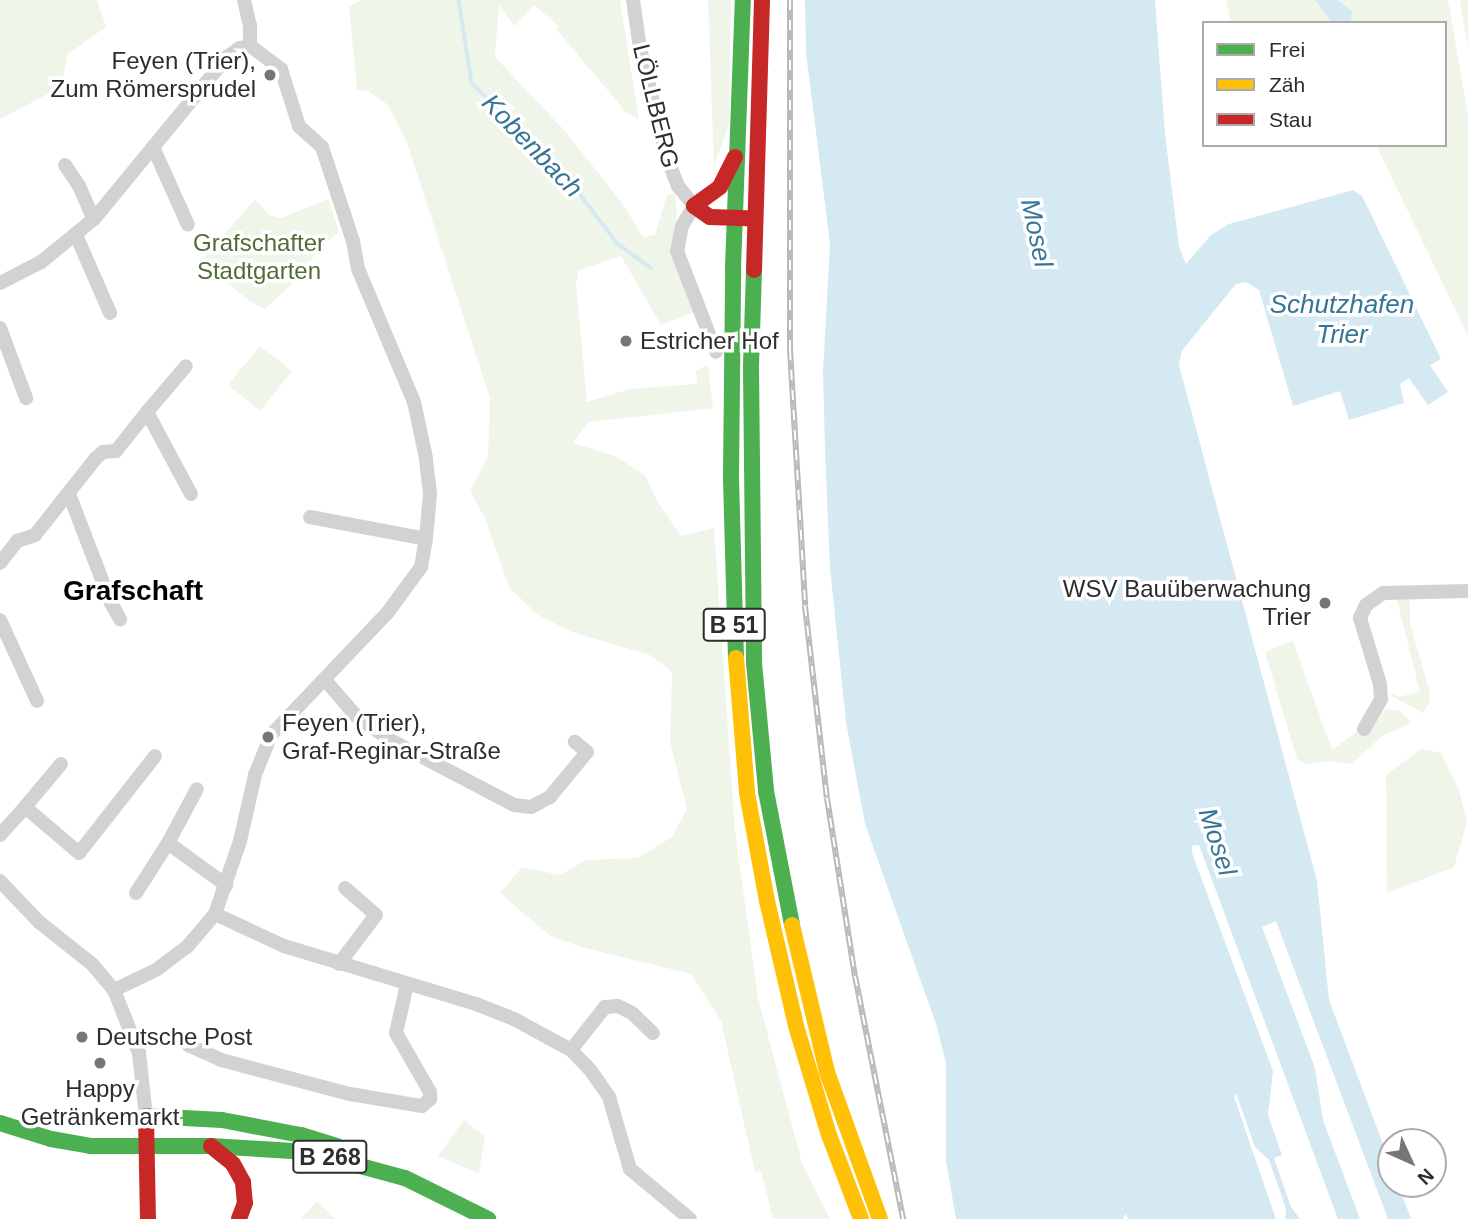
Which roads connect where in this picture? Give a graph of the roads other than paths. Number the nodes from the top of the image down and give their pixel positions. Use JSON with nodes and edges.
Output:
{"nodes":[{"id":1,"x":244,"y":0,"type":"edge"},
{"id":2,"x":633,"y":0,"type":"edge"},
{"id":3,"x":743,"y":0,"type":"edge"},
{"id":4,"x":762,"y":0,"type":"edge"},
{"id":5,"x":250,"y":46,"type":"junction"},
{"id":6,"x":740,"y":142,"type":"junction"},
{"id":7,"x":153,"y":147,"type":"junction"},
{"id":8,"x":65,"y":165,"type":"dead end"},
{"id":9,"x":694,"y":200,"type":"junction"},
{"id":10,"x":735,"y":213,"type":"junction"},
{"id":11,"x":709,"y":217,"type":"junction"},
{"id":12,"x":755,"y":218,"type":"junction"},
{"id":13,"x":94,"y":219,"type":"junction"},
{"id":14,"x":188,"y":225,"type":"dead end"},
{"id":15,"x":682,"y":226,"type":"junction"},
{"id":16,"x":76,"y":235,"type":"junction"},
{"id":17,"x":1,"y":278,"type":"edge"},
{"id":18,"x":110,"y":313,"type":"dead end"},
{"id":19,"x":0,"y":328,"type":"edge"},
{"id":20,"x":716,"y":352,"type":"dead end"},
{"id":21,"x":186,"y":366,"type":"dead end"},
{"id":22,"x":26,"y":398,"type":"dead end"},
{"id":23,"x":147,"y":412,"type":"junction"},
{"id":24,"x":69,"y":494,"type":"junction"},
{"id":25,"x":191,"y":495,"type":"dead end"},
{"id":26,"x":310,"y":517,"type":"dead end"},
{"id":27,"x":426,"y":539,"type":"junction"},
{"id":28,"x":0,"y":563,"type":"edge"},
{"id":29,"x":1468,"y":591,"type":"edge"},
{"id":30,"x":120,"y":619,"type":"dead end"},
{"id":31,"x":0,"y":620,"type":"edge"},
{"id":32,"x":325,"y":680,"type":"junction"},
{"id":33,"x":37,"y":701,"type":"dead end"},
{"id":34,"x":1364,"y":729,"type":"dead end"},
{"id":35,"x":575,"y":742,"type":"dead end"},
{"id":36,"x":155,"y":756,"type":"dead end"},
{"id":37,"x":61,"y":764,"type":"dead end"},
{"id":38,"x":197,"y":789,"type":"dead end"},
{"id":39,"x":25,"y":807,"type":"junction"},
{"id":40,"x":0,"y":835,"type":"edge"},
{"id":41,"x":169,"y":843,"type":"junction"},
{"id":42,"x":0,"y":881,"type":"edge"},
{"id":43,"x":226,"y":885,"type":"junction"},
{"id":44,"x":345,"y":888,"type":"dead end"},
{"id":45,"x":136,"y":893,"type":"dead end"},
{"id":46,"x":215,"y":914,"type":"junction"},
{"id":47,"x":339,"y":964,"type":"junction"},
{"id":48,"x":407,"y":984,"type":"junction"},
{"id":49,"x":114,"y":990,"type":"junction"},
{"id":50,"x":653,"y":1033,"type":"dead end"},
{"id":51,"x":188,"y":1045,"type":"dead end"},
{"id":52,"x":571,"y":1050,"type":"junction"},
{"id":53,"x":146,"y":1116,"type":"junction"},
{"id":54,"x":0,"y":1124,"type":"edge"},
{"id":55,"x":211,"y":1146,"type":"junction"},
{"id":56,"x":252,"y":1147,"type":"junction"},
{"id":57,"x":405,"y":1178,"type":"junction"},
{"id":58,"x":148,"y":1219,"type":"edge"},
{"id":59,"x":239,"y":1219,"type":"edge"},
{"id":60,"x":251,"y":1219,"type":"edge"},
{"id":61,"x":488,"y":1219,"type":"edge"},
{"id":62,"x":690,"y":1219,"type":"edge"},
{"id":63,"x":861,"y":1219,"type":"edge"},
{"id":64,"x":880,"y":1219,"type":"edge"}],
"edges":[{"from":1,"to":5,"type":"street"},
{"from":2,"to":9,"type":"street","name":"LÖLLBERG"},
{"from":3,"to":6,"type":"main road","number":"B 51"},
{"from":4,"to":12,"type":"main road","number":"B 51"},
{"from":5,"to":7,"type":"street"},
{"from":5,"to":27,"type":"street"},
{"from":6,"to":9,"type":"main road"},
{"from":6,"to":10,"type":"main road","number":"B 51"},
{"from":7,"to":13,"type":"street"},
{"from":7,"to":14,"type":"street"},
{"from":8,"to":13,"type":"street"},
{"from":9,"to":10,"type":"main road"},
{"from":9,"to":11,"type":"main road"},
{"from":9,"to":15,"type":"street"},
{"from":10,"to":11,"type":"main road"},
{"from":10,"to":12,"type":"main road"},
{"from":10,"to":63,"type":"main road","number":"B 51"},
{"from":11,"to":15,"type":"street"},
{"from":12,"to":64,"type":"main road","number":"B 51"},
{"from":13,"to":16,"type":"street"},
{"from":15,"to":20,"type":"street"},
{"from":16,"to":17,"type":"street"},
{"from":16,"to":18,"type":"street"},
{"from":19,"to":22,"type":"street"},
{"from":21,"to":23,"type":"street"},
{"from":23,"to":24,"type":"street"},
{"from":23,"to":25,"type":"street"},
{"from":24,"to":28,"type":"street"},
{"from":24,"to":30,"type":"street"},
{"from":26,"to":27,"type":"street"},
{"from":27,"to":32,"type":"street"},
{"from":29,"to":34,"type":"street"},
{"from":31,"to":33,"type":"street"},
{"from":32,"to":35,"type":"street"},
{"from":32,"to":43,"type":"street"},
{"from":36,"to":39,"type":"street"},
{"from":37,"to":39,"type":"street"},
{"from":38,"to":41,"type":"street"},
{"from":39,"to":40,"type":"street"},
{"from":41,"to":43,"type":"street"},
{"from":41,"to":45,"type":"street"},
{"from":42,"to":49,"type":"street"},
{"from":43,"to":46,"type":"street"},
{"from":44,"to":47,"type":"street"},
{"from":46,"to":47,"type":"street"},
{"from":46,"to":49,"type":"street"},
{"from":47,"to":48,"type":"street"},
{"from":48,"to":51,"type":"street"},
{"from":48,"to":52,"type":"street"},
{"from":49,"to":53,"type":"street"},
{"from":50,"to":52,"type":"street"},
{"from":52,"to":62,"type":"street"},
{"from":53,"to":57,"type":"main road"},
{"from":53,"to":58,"type":"main road"},
{"from":54,"to":55,"type":"main road","number":"B 268"},
{"from":55,"to":56,"type":"main road","number":"B 268"},
{"from":55,"to":59,"type":"main road"},
{"from":56,"to":57,"type":"main road","number":"B 268"},
{"from":56,"to":60,"type":"main road"},
{"from":57,"to":61,"type":"main road","number":"B 268"}]}
